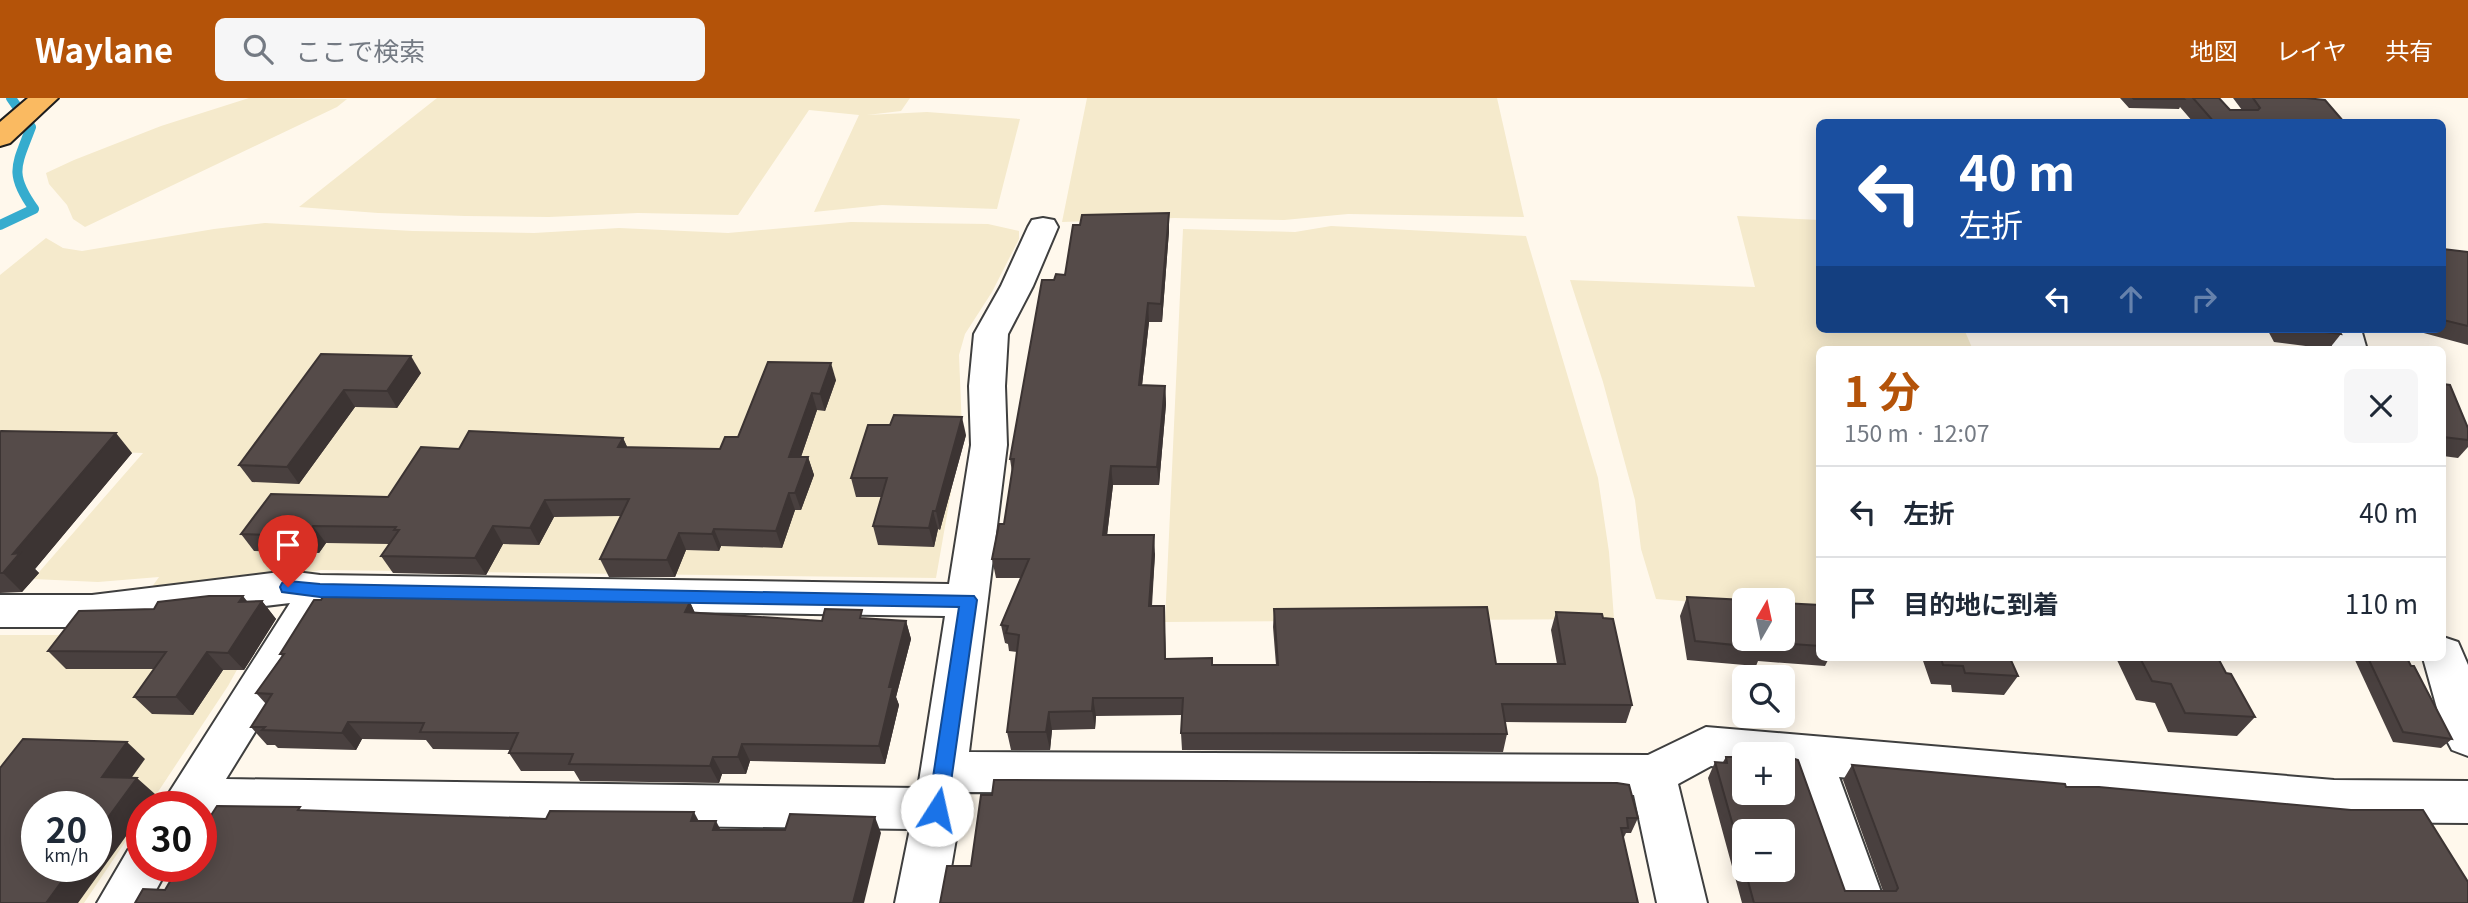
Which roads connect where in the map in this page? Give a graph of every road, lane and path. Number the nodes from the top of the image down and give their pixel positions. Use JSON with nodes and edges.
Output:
{"nodes":[{"id":1,"x":44,"y":98,"type":"edge"},
{"id":2,"x":2,"y":136,"type":"edge"},
{"id":3,"x":1043,"y":227,"type":"dead end"},
{"id":4,"x":320,"y":591,"type":"junction"},
{"id":5,"x":968,"y":600,"type":"junction"},
{"id":6,"x":0,"y":611,"type":"edge"},
{"id":7,"x":2445,"y":661,"type":"edge"},
{"id":8,"x":2468,"y":737,"type":"edge"},
{"id":9,"x":1810,"y":755,"type":"junction"},
{"id":10,"x":1653,"y":775,"type":"junction"},
{"id":11,"x":194,"y":791,"type":"edge"},
{"id":12,"x":941,"y":791,"type":"junction"},
{"id":13,"x":2468,"y":802,"type":"edge"},
{"id":14,"x":217,"y":803,"type":"edge"},
{"id":15,"x":135,"y":882,"type":"edge"},
{"id":16,"x":122,"y":903,"type":"edge"},
{"id":17,"x":920,"y":903,"type":"edge"},
{"id":18,"x":1682,"y":903,"type":"edge"},
{"id":19,"x":1860,"y":903,"type":"edge"}],
"edges":[{"from":1,"to":2,"type":"main road"},
{"from":3,"to":5,"type":"street"},
{"from":4,"to":5,"type":"street"},
{"from":4,"to":6,"type":"street"},
{"from":4,"to":11,"type":"street"},
{"from":5,"to":12,"type":"street"},
{"from":7,"to":8,"type":"street"},
{"from":9,"to":10,"type":"street"},
{"from":9,"to":13,"type":"street"},
{"from":9,"to":19,"type":"street"},
{"from":10,"to":12,"type":"street"},
{"from":10,"to":18,"type":"street"},
{"from":12,"to":14,"type":"street"},
{"from":12,"to":17,"type":"street"},
{"from":15,"to":16,"type":"street"}]}
